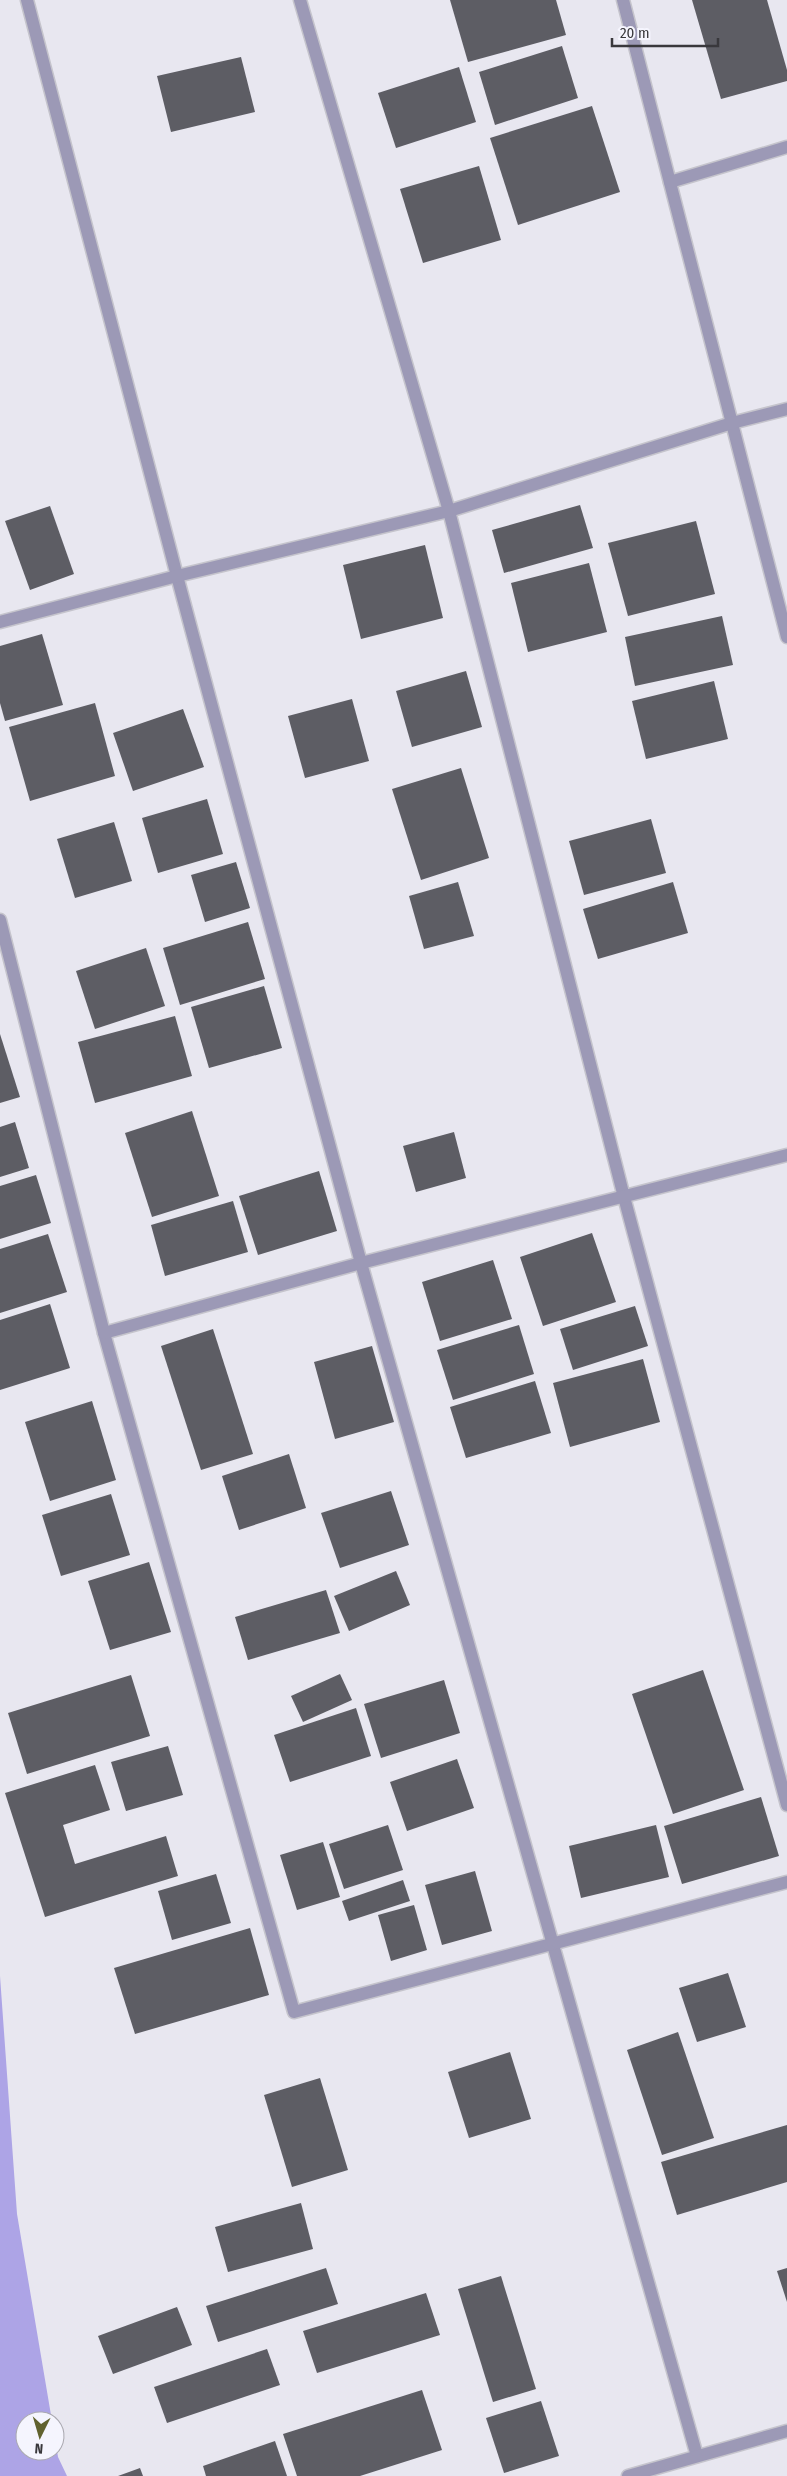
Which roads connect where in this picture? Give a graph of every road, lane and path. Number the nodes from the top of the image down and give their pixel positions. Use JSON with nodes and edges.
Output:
{"nodes":[{"id":1,"x":27,"y":0,"type":"edge"},
{"id":2,"x":300,"y":0,"type":"edge"},
{"id":3,"x":623,"y":0,"type":"edge"},
{"id":4,"x":787,"y":147,"type":"edge"},
{"id":5,"x":670,"y":182,"type":"junction"},
{"id":6,"x":787,"y":409,"type":"edge"},
{"id":7,"x":732,"y":423,"type":"junction"},
{"id":8,"x":450,"y":511,"type":"junction"},
{"id":9,"x":177,"y":576,"type":"junction"},
{"id":10,"x":0,"y":622,"type":"edge"},
{"id":11,"x":787,"y":637,"type":"edge"},
{"id":12,"x":0,"y":920,"type":"edge"},
{"id":13,"x":787,"y":1155,"type":"edge"},
{"id":14,"x":624,"y":1197,"type":"junction"},
{"id":15,"x":361,"y":1263,"type":"junction"},
{"id":16,"x":104,"y":1333,"type":"junction"},
{"id":17,"x":787,"y":1804,"type":"edge"},
{"id":18,"x":787,"y":1882,"type":"edge"},
{"id":19,"x":551,"y":1943,"type":"junction"},
{"id":20,"x":787,"y":2431,"type":"edge"},
{"id":21,"x":697,"y":2456,"type":"junction"},
{"id":22,"x":628,"y":2476,"type":"edge"}],
"edges":[{"from":1,"to":9,"type":"street"},
{"from":2,"to":8,"type":"street"},
{"from":3,"to":5,"type":"street"},
{"from":4,"to":5,"type":"street"},
{"from":5,"to":7,"type":"street"},
{"from":6,"to":7,"type":"street"},
{"from":7,"to":8,"type":"street"},
{"from":7,"to":11,"type":"street"},
{"from":8,"to":9,"type":"street"},
{"from":8,"to":14,"type":"street"},
{"from":9,"to":10,"type":"street"},
{"from":9,"to":15,"type":"street"},
{"from":12,"to":16,"type":"street"},
{"from":13,"to":14,"type":"street"},
{"from":14,"to":15,"type":"street"},
{"from":14,"to":17,"type":"street"},
{"from":15,"to":16,"type":"street"},
{"from":15,"to":19,"type":"street"},
{"from":16,"to":19,"type":"street"},
{"from":18,"to":19,"type":"street"},
{"from":19,"to":21,"type":"street"},
{"from":20,"to":21,"type":"street"},
{"from":21,"to":22,"type":"street"}]}
